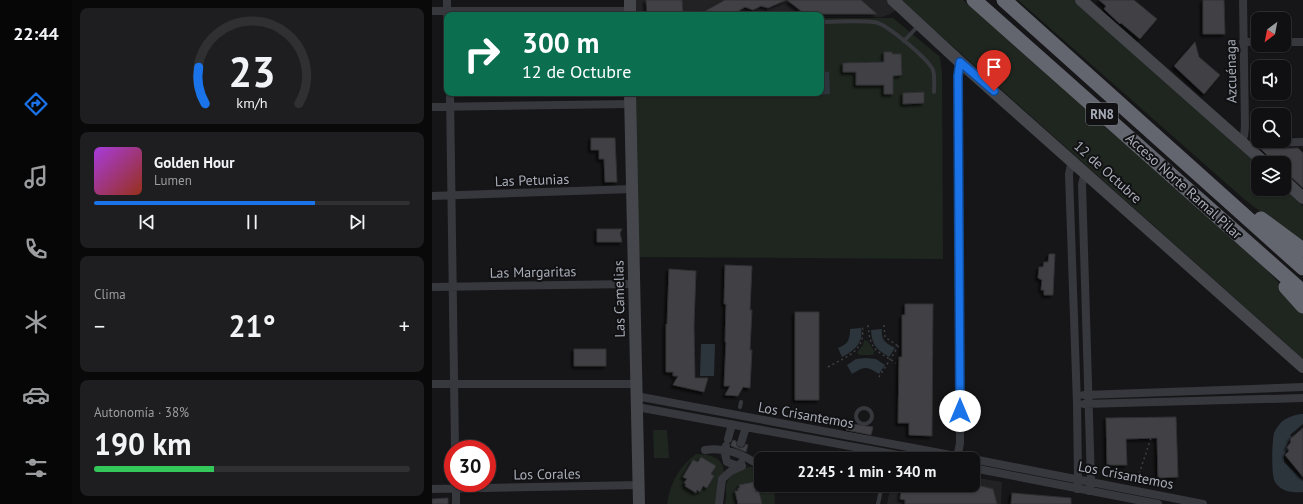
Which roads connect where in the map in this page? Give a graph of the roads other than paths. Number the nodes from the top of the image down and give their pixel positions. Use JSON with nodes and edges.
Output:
{"nodes":[{"id":1,"x":447,"y":0,"type":"edge"},
{"id":2,"x":893,"y":0,"type":"edge"},
{"id":3,"x":974,"y":0,"type":"edge"},
{"id":4,"x":1004,"y":0,"type":"edge"},
{"id":5,"x":1081,"y":0,"type":"edge"},
{"id":6,"x":1243,"y":0,"type":"edge"},
{"id":7,"x":630,"y":9,"type":"edge"},
{"id":8,"x":432,"y":11,"type":"edge"},
{"id":9,"x":447,"y":12,"type":"edge"},
{"id":10,"x":493,"y":12,"type":"edge"},
{"id":11,"x":444,"y":13,"type":"edge"},
{"id":12,"x":824,"y":22,"type":"edge"},
{"id":13,"x":919,"y":24,"type":"junction"},
{"id":14,"x":904,"y":41,"type":"junction"},
{"id":15,"x":1243,"y":42,"type":"junction"},
{"id":16,"x":1251,"y":42,"type":"edge"},
{"id":17,"x":1291,"y":42,"type":"edge"},
{"id":18,"x":1303,"y":42,"type":"edge"},
{"id":19,"x":960,"y":62,"type":"junction"},
{"id":20,"x":934,"y":92,"type":"dead end"},
{"id":21,"x":450,"y":96,"type":"edge"},
{"id":22,"x":630,"y":99,"type":"edge"},
{"id":23,"x":451,"y":106,"type":"junction"},
{"id":24,"x":432,"y":107,"type":"edge"},
{"id":25,"x":1303,"y":142,"type":"edge"},
{"id":26,"x":1246,"y":146,"type":"junction"},
{"id":27,"x":1175,"y":155,"type":"junction"},
{"id":28,"x":1257,"y":156,"type":"edge"},
{"id":29,"x":1072,"y":160,"type":"junction"},
{"id":30,"x":1085,"y":173,"type":"junction"},
{"id":31,"x":1291,"y":187,"type":"edge"},
{"id":32,"x":632,"y":189,"type":"junction"},
{"id":33,"x":432,"y":196,"type":"edge"},
{"id":34,"x":452,"y":196,"type":"junction"},
{"id":35,"x":1303,"y":198,"type":"edge"},
{"id":36,"x":1230,"y":227,"type":"junction"},
{"id":37,"x":1083,"y":241,"type":"junction"},
{"id":38,"x":1071,"y":242,"type":"junction"},
{"id":39,"x":1303,"y":250,"type":"edge"},
{"id":40,"x":1303,"y":268,"type":"edge"},
{"id":41,"x":634,"y":284,"type":"junction"},
{"id":42,"x":432,"y":287,"type":"edge"},
{"id":43,"x":452,"y":287,"type":"junction"},
{"id":44,"x":1303,"y":292,"type":"edge"},
{"id":45,"x":1303,"y":306,"type":"edge"},
{"id":46,"x":1303,"y":366,"type":"edge"},
{"id":47,"x":432,"y":384,"type":"edge"},
{"id":48,"x":454,"y":384,"type":"junction"},
{"id":49,"x":636,"y":384,"type":"junction"},
{"id":50,"x":1303,"y":387,"type":"edge"},
{"id":51,"x":1202,"y":391,"type":"junction"},
{"id":52,"x":1088,"y":394,"type":"junction"},
{"id":53,"x":1077,"y":395,"type":"junction"},
{"id":54,"x":1303,"y":398,"type":"edge"},
{"id":55,"x":1202,"y":401,"type":"junction"},
{"id":56,"x":637,"y":402,"type":"junction"},
{"id":57,"x":1077,"y":404,"type":"junction"},
{"id":58,"x":1089,"y":404,"type":"junction"},
{"id":59,"x":740,"y":415,"type":"junction"},
{"id":60,"x":864,"y":425,"type":"joint"},
{"id":61,"x":739,"y":426,"type":"junction"},
{"id":62,"x":794,"y":426,"type":"junction"},
{"id":63,"x":793,"y":436,"type":"junction"},
{"id":64,"x":862,"y":436,"type":"junction"},
{"id":65,"x":455,"y":440,"type":"edge"},
{"id":66,"x":727,"y":445,"type":"junction"},
{"id":67,"x":860,"y":448,"type":"junction"},
{"id":68,"x":741,"y":449,"type":"junction"},
{"id":69,"x":874,"y":452,"type":"edge"},
{"id":70,"x":931,"y":452,"type":"edge"},
{"id":71,"x":958,"y":452,"type":"edge"},
{"id":72,"x":980,"y":461,"type":"edge"},
{"id":73,"x":727,"y":462,"type":"junction"},
{"id":74,"x":740,"y":466,"type":"junction"},
{"id":75,"x":980,"y":469,"type":"edge"},
{"id":76,"x":1078,"y":479,"type":"junction"},
{"id":77,"x":1091,"y":482,"type":"junction"},
{"id":78,"x":639,"y":485,"type":"junction"},
{"id":79,"x":496,"y":486,"type":"edge"},
{"id":80,"x":444,"y":488,"type":"edge"},
{"id":81,"x":1077,"y":488,"type":"junction"},
{"id":82,"x":432,"y":489,"type":"edge"},
{"id":83,"x":1089,"y":491,"type":"junction"},
{"id":84,"x":456,"y":492,"type":"edge"},
{"id":85,"x":881,"y":492,"type":"edge"},
{"id":86,"x":1181,"y":502,"type":"edge"},
{"id":87,"x":456,"y":504,"type":"edge"},
{"id":88,"x":639,"y":504,"type":"edge"},
{"id":89,"x":720,"y":504,"type":"edge"},
{"id":90,"x":878,"y":504,"type":"edge"},
{"id":91,"x":1158,"y":504,"type":"edge"},
{"id":92,"x":1203,"y":504,"type":"edge"}],
"edges":[{"from":1,"to":9,"type":"street"},
{"from":2,"to":13,"type":"street","name":"12 de Octubre"},
{"from":3,"to":36,"type":"highway","name":"Acceso Norte Ramal Pilar","number":"RN8"},
{"from":4,"to":27,"type":"highway","name":"Acceso Norte Ramal Pilar","number":"RN8"},
{"from":5,"to":26,"type":"street"},
{"from":6,"to":15,"type":"street","name":"Azcuénaga"},
{"from":7,"to":10,"type":"street"},
{"from":8,"to":11,"type":"street"},
{"from":12,"to":14,"type":"lane"},
{"from":13,"to":14,"type":"lane"},
{"from":13,"to":19,"type":"street","name":"12 de Octubre"},
{"from":14,"to":20,"type":"lane"},
{"from":15,"to":16,"type":"street"},
{"from":15,"to":26,"type":"street","name":"Azcuénaga"},
{"from":17,"to":18,"type":"street"},
{"from":19,"to":29,"type":"street","name":"12 de Octubre"},
{"from":19,"to":71,"type":"street"},
{"from":21,"to":23,"type":"street"},
{"from":22,"to":23,"type":"street"},
{"from":22,"to":32,"type":"street","name":"Las Camelias"},
{"from":23,"to":24,"type":"street"},
{"from":23,"to":34,"type":"street"},
{"from":25,"to":26,"type":"street"},
{"from":26,"to":28,"type":"street"},
{"from":27,"to":39,"type":"highway"},
{"from":27,"to":40,"type":"highway","name":"Acceso Norte Ramal Pilar","number":"RN8"},
{"from":29,"to":30,"type":"street","name":"12 de Octubre"},
{"from":29,"to":38,"type":"street"},
{"from":30,"to":37,"type":"street"},
{"from":30,"to":46,"type":"street","name":"12 de Octubre"},
{"from":31,"to":35,"type":"street"},
{"from":32,"to":34,"type":"street","name":"Las Petunias"},
{"from":32,"to":41,"type":"street","name":"Las Camelias"},
{"from":33,"to":34,"type":"street","name":"Las Petunias"},
{"from":34,"to":43,"type":"street"},
{"from":36,"to":44,"type":"highway","name":"Acceso Norte Ramal Pilar","number":"RN8"},
{"from":36,"to":45,"type":"highway"},
{"from":37,"to":38,"type":"street"},
{"from":37,"to":52,"type":"street"},
{"from":38,"to":53,"type":"street"},
{"from":41,"to":43,"type":"street","name":"Las Margaritas"},
{"from":41,"to":49,"type":"street","name":"Las Camelias"},
{"from":42,"to":43,"type":"street","name":"Las Margaritas"},
{"from":43,"to":48,"type":"street"},
{"from":47,"to":48,"type":"street"},
{"from":48,"to":49,"type":"street"},
{"from":48,"to":65,"type":"street"},
{"from":49,"to":56,"type":"street","name":"Las Camelias"},
{"from":50,"to":51,"type":"street"},
{"from":51,"to":52,"type":"street"},
{"from":51,"to":55,"type":"lane"},
{"from":52,"to":53,"type":"street"},
{"from":52,"to":58,"type":"street"},
{"from":53,"to":57,"type":"street"},
{"from":54,"to":55,"type":"street"},
{"from":55,"to":58,"type":"street"},
{"from":56,"to":59,"type":"street","name":"Los Crisantemos"},
{"from":56,"to":61,"type":"street","name":"Los Crisantemos"},
{"from":56,"to":78,"type":"street","name":"Las Camelias"},
{"from":57,"to":58,"type":"street"},
{"from":57,"to":76,"type":"street"},
{"from":58,"to":77,"type":"street"},
{"from":59,"to":61,"type":"street"},
{"from":59,"to":62,"type":"street","name":"Los Crisantemos"},
{"from":60,"to":60,"type":"lane"},
{"from":61,"to":63,"type":"street","name":"Los Crisantemos"},
{"from":61,"to":66,"type":"street"},
{"from":61,"to":68,"type":"street"},
{"from":62,"to":63,"type":"street"},
{"from":62,"to":64,"type":"street","name":"Los Crisantemos"},
{"from":63,"to":67,"type":"street","name":"Los Crisantemos"},
{"from":64,"to":67,"type":"lane"},
{"from":64,"to":70,"type":"street","name":"Los Crisantemos"},
{"from":66,"to":68,"type":"street"},
{"from":66,"to":73,"type":"street"},
{"from":66,"to":73,"type":"street"},
{"from":67,"to":69,"type":"street","name":"Los Crisantemos"},
{"from":68,"to":74,"type":"street"},
{"from":68,"to":74,"type":"street"},
{"from":72,"to":76,"type":"street","name":"Los Crisantemos"},
{"from":73,"to":74,"type":"street"},
{"from":74,"to":89,"type":"street"},
{"from":75,"to":81,"type":"street","name":"Los Crisantemos"},
{"from":76,"to":77,"type":"street","name":"Los Crisantemos"},
{"from":76,"to":81,"type":"street"},
{"from":77,"to":83,"type":"street"},
{"from":77,"to":86,"type":"street","name":"Los Crisantemos"},
{"from":78,"to":79,"type":"street","name":"Los Corales"},
{"from":78,"to":88,"type":"street","name":"Las Camelias"},
{"from":80,"to":82,"type":"street","name":"Los Corales"},
{"from":81,"to":83,"type":"street","name":"Los Crisantemos"},
{"from":83,"to":91,"type":"street","name":"Los Crisantemos"},
{"from":84,"to":87,"type":"street"},
{"from":85,"to":90,"type":"lane"},
{"from":86,"to":92,"type":"street","name":"Los Crisantemos"}]}
